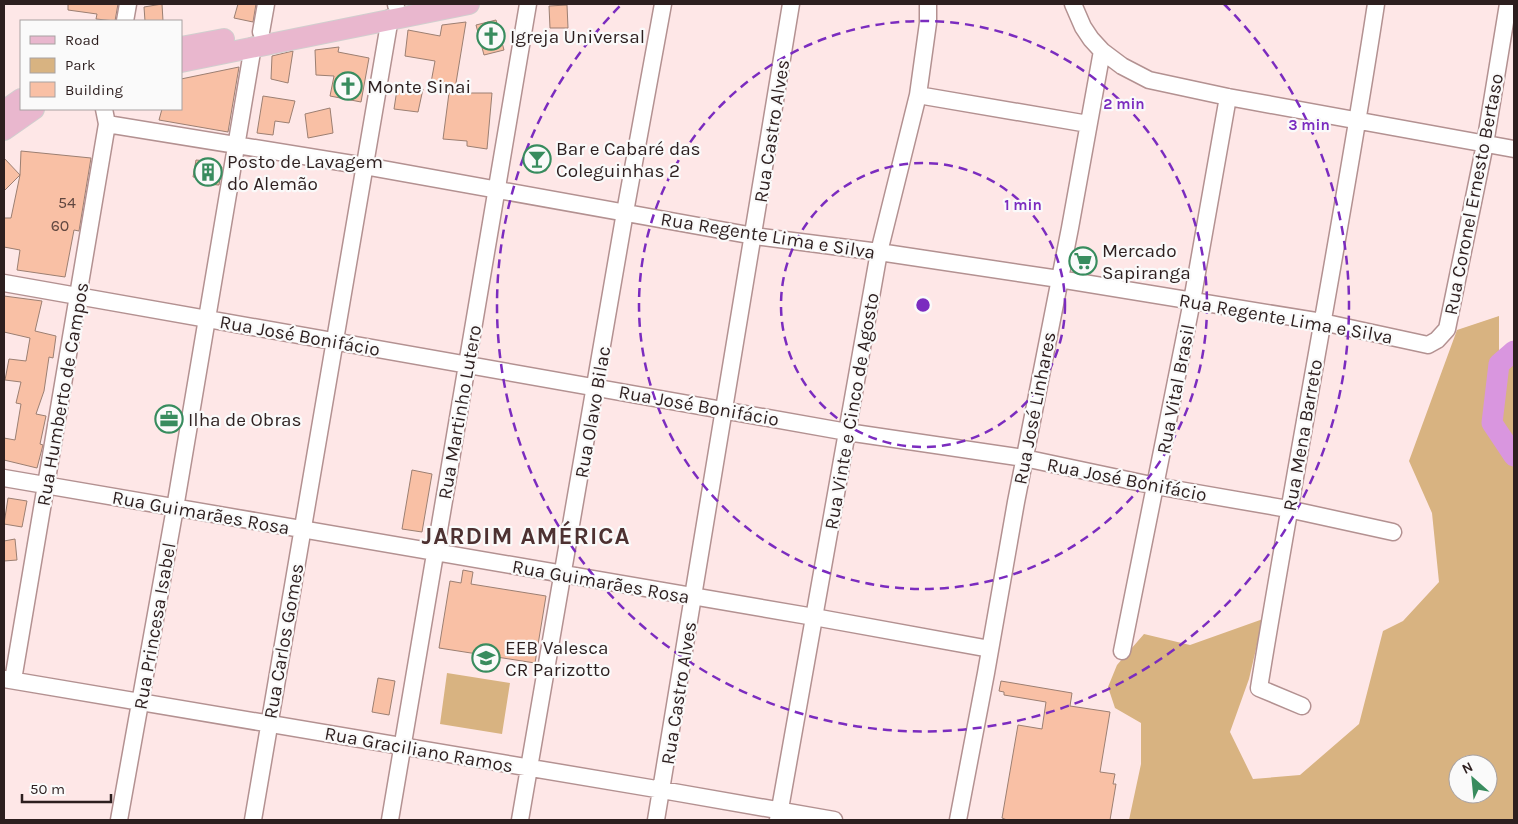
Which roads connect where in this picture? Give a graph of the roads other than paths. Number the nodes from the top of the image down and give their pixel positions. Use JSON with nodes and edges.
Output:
{"nodes":[{"id":1,"x":128,"y":4,"type":"edge"},
{"id":2,"x":266,"y":4,"type":"edge"},
{"id":3,"x":469,"y":4,"type":"edge"},
{"id":4,"x":528,"y":4,"type":"edge"},
{"id":5,"x":663,"y":4,"type":"edge"},
{"id":6,"x":791,"y":4,"type":"edge"},
{"id":7,"x":928,"y":4,"type":"edge"},
{"id":8,"x":1074,"y":4,"type":"edge"},
{"id":9,"x":1376,"y":4,"type":"edge"},
{"id":10,"x":1508,"y":4,"type":"edge"},
{"id":11,"x":396,"y":8,"type":"edge"},
{"id":12,"x":125,"y":20,"type":"edge"},
{"id":13,"x":257,"y":39,"type":"junction"},
{"id":14,"x":182,"y":47,"type":"edge"},
{"id":15,"x":1102,"y":51,"type":"junction"},
{"id":16,"x":182,"y":62,"type":"edge"},
{"id":17,"x":918,"y":95,"type":"junction"},
{"id":18,"x":1228,"y":97,"type":"junction"},
{"id":19,"x":20,"y":100,"type":"edge"},
{"id":20,"x":33,"y":110,"type":"edge"},
{"id":21,"x":4,"y":111,"type":"edge"},
{"id":22,"x":106,"y":116,"type":"edge"},
{"id":23,"x":1358,"y":121,"type":"junction"},
{"id":24,"x":1088,"y":124,"type":"junction"},
{"id":25,"x":4,"y":130,"type":"edge"},
{"id":26,"x":1485,"y":144,"type":"junction"},
{"id":27,"x":236,"y":145,"type":"junction"},
{"id":28,"x":1514,"y":149,"type":"edge"},
{"id":29,"x":365,"y":166,"type":"junction"},
{"id":30,"x":496,"y":189,"type":"junction"},
{"id":31,"x":625,"y":212,"type":"junction"},
{"id":32,"x":754,"y":236,"type":"junction"},
{"id":33,"x":879,"y":252,"type":"junction"},
{"id":34,"x":1059,"y":279,"type":"junction"},
{"id":35,"x":4,"y":283,"type":"edge"},
{"id":36,"x":78,"y":296,"type":"junction"},
{"id":37,"x":1192,"y":301,"type":"junction"},
{"id":38,"x":208,"y":318,"type":"junction"},
{"id":39,"x":1322,"y":322,"type":"junction"},
{"id":40,"x":335,"y":341,"type":"junction"},
{"id":41,"x":1428,"y":345,"type":"joint"},
{"id":42,"x":467,"y":364,"type":"junction"},
{"id":43,"x":596,"y":387,"type":"junction"},
{"id":44,"x":725,"y":410,"type":"junction"},
{"id":45,"x":847,"y":432,"type":"junction"},
{"id":46,"x":1024,"y":458,"type":"junction"},
{"id":47,"x":4,"y":478,"type":"edge"},
{"id":48,"x":46,"y":486,"type":"junction"},
{"id":49,"x":1156,"y":486,"type":"junction"},
{"id":50,"x":175,"y":508,"type":"junction"},
{"id":51,"x":1288,"y":509,"type":"junction"},
{"id":52,"x":302,"y":530,"type":"junction"},
{"id":53,"x":1393,"y":532,"type":"dead end"},
{"id":54,"x":435,"y":552,"type":"junction"},
{"id":55,"x":563,"y":574,"type":"junction"},
{"id":56,"x":694,"y":596,"type":"junction"},
{"id":57,"x":814,"y":617,"type":"junction"},
{"id":58,"x":990,"y":649,"type":"junction"},
{"id":59,"x":1122,"y":651,"type":"dead end"},
{"id":60,"x":8,"y":680,"type":"edge"},
{"id":61,"x":140,"y":702,"type":"junction"},
{"id":62,"x":1302,"y":706,"type":"dead end"},
{"id":63,"x":269,"y":723,"type":"junction"},
{"id":64,"x":402,"y":746,"type":"junction"},
{"id":65,"x":530,"y":767,"type":"junction"},
{"id":66,"x":662,"y":790,"type":"junction"},
{"id":67,"x":778,"y":816,"type":"edge"},
{"id":68,"x":119,"y":820,"type":"edge"},
{"id":69,"x":253,"y":820,"type":"edge"},
{"id":70,"x":390,"y":820,"type":"edge"},
{"id":71,"x":520,"y":820,"type":"edge"},
{"id":72,"x":656,"y":820,"type":"edge"},
{"id":73,"x":834,"y":820,"type":"edge"},
{"id":74,"x":958,"y":820,"type":"edge"}],
"edges":[{"from":1,"to":12,"type":"street"},
{"from":2,"to":13,"type":"street","name":"Rua Princesa Isabel"},
{"from":3,"to":11,"type":"main road"},
{"from":4,"to":30,"type":"street","name":"Rua Martinho Lutero"},
{"from":5,"to":31,"type":"street","name":"Rua Olavo Bilac"},
{"from":6,"to":32,"type":"street","name":"Rua Castro Alves"},
{"from":7,"to":17,"type":"street","name":"Rua Vinte e Cinco de Agosto"},
{"from":8,"to":15,"type":"street"},
{"from":9,"to":23,"type":"street","name":"Rua Mena Barreto"},
{"from":10,"to":26,"type":"street","name":"Rua Coronel Ernesto Bertaso"},
{"from":11,"to":13,"type":"main road"},
{"from":11,"to":29,"type":"street","name":"Rua Carlos Gomes"},
{"from":13,"to":14,"type":"main road"},
{"from":13,"to":16,"type":"main road"},
{"from":13,"to":27,"type":"street","name":"Rua Princesa Isabel"},
{"from":15,"to":18,"type":"street"},
{"from":15,"to":24,"type":"street","name":"Rua José Linhares"},
{"from":17,"to":24,"type":"street"},
{"from":17,"to":33,"type":"street","name":"Rua Vinte e Cinco de Agosto"},
{"from":18,"to":23,"type":"street"},
{"from":18,"to":37,"type":"street","name":"Rua Vital Brasil"},
{"from":19,"to":21,"type":"main road"},
{"from":20,"to":25,"type":"main road"},
{"from":22,"to":27,"type":"street","name":"Rua Regente Lima e Silva"},
{"from":22,"to":36,"type":"street","name":"Rua Humberto de Campos"},
{"from":23,"to":26,"type":"street"},
{"from":23,"to":39,"type":"street","name":"Rua Mena Barreto"},
{"from":24,"to":34,"type":"street","name":"Rua José Linhares"},
{"from":26,"to":28,"type":"street"},
{"from":26,"to":41,"type":"street","name":"Rua Coronel Ernesto Bertaso"},
{"from":27,"to":29,"type":"street","name":"Rua Regente Lima e Silva"},
{"from":27,"to":38,"type":"street","name":"Rua Princesa Isabel"},
{"from":29,"to":30,"type":"street","name":"Rua Regente Lima e Silva"},
{"from":29,"to":40,"type":"street","name":"Rua Carlos Gomes"},
{"from":30,"to":31,"type":"street","name":"Rua Regente Lima e Silva"},
{"from":30,"to":42,"type":"street","name":"Rua Martinho Lutero"},
{"from":31,"to":32,"type":"street","name":"Rua Regente Lima e Silva"},
{"from":31,"to":43,"type":"street","name":"Rua Olavo Bilac"},
{"from":32,"to":33,"type":"street","name":"Rua Regente Lima e Silva"},
{"from":32,"to":44,"type":"street","name":"Rua Castro Alves"},
{"from":33,"to":34,"type":"street","name":"Rua Regente Lima e Silva"},
{"from":33,"to":45,"type":"street","name":"Rua Vinte e Cinco de Agosto"},
{"from":34,"to":37,"type":"street","name":"Rua Regente Lima e Silva"},
{"from":34,"to":46,"type":"street","name":"Rua José Linhares"},
{"from":35,"to":36,"type":"street","name":"Rua José Bonifácio"},
{"from":36,"to":38,"type":"street","name":"Rua José Bonifácio"},
{"from":36,"to":48,"type":"street","name":"Rua Humberto de Campos"},
{"from":37,"to":39,"type":"street","name":"Rua Regente Lima e Silva"},
{"from":37,"to":49,"type":"street","name":"Rua Vital Brasil"},
{"from":38,"to":40,"type":"street","name":"Rua José Bonifácio"},
{"from":38,"to":50,"type":"street","name":"Rua Princesa Isabel"},
{"from":39,"to":41,"type":"street","name":"Rua Regente Lima e Silva"},
{"from":39,"to":51,"type":"street","name":"Rua Mena Barreto"},
{"from":40,"to":42,"type":"street","name":"Rua José Bonifácio"},
{"from":40,"to":52,"type":"street","name":"Rua Carlos Gomes"},
{"from":42,"to":43,"type":"street","name":"Rua José Bonifácio"},
{"from":42,"to":54,"type":"street","name":"Rua Martinho Lutero"},
{"from":43,"to":44,"type":"street","name":"Rua José Bonifácio"},
{"from":43,"to":55,"type":"street","name":"Rua Olavo Bilac"},
{"from":44,"to":45,"type":"street","name":"Rua José Bonifácio"},
{"from":44,"to":56,"type":"street","name":"Rua Castro Alves"},
{"from":45,"to":46,"type":"street","name":"Rua José Bonifácio"},
{"from":45,"to":57,"type":"street","name":"Rua Vinte e Cinco de Agosto"},
{"from":46,"to":49,"type":"street","name":"Rua José Bonifácio"},
{"from":46,"to":58,"type":"street","name":"Rua José Linhares"},
{"from":47,"to":48,"type":"street","name":"Rua Guimarães Rosa"},
{"from":48,"to":50,"type":"street","name":"Rua Guimarães Rosa"},
{"from":48,"to":60,"type":"street","name":"Rua Humberto de Campos"},
{"from":49,"to":51,"type":"street","name":"Rua José Bonifácio"},
{"from":49,"to":59,"type":"street","name":"Rua Vital Brasil"},
{"from":50,"to":52,"type":"street","name":"Rua Guimarães Rosa"},
{"from":50,"to":61,"type":"street","name":"Rua Princesa Isabel"},
{"from":51,"to":53,"type":"street","name":"Rua José Bonifácio"},
{"from":51,"to":62,"type":"street","name":"Rua Mena Barreto"},
{"from":52,"to":54,"type":"street","name":"Rua Guimarães Rosa"},
{"from":52,"to":63,"type":"street","name":"Rua Carlos Gomes"},
{"from":54,"to":55,"type":"street","name":"Rua Guimarães Rosa"},
{"from":54,"to":64,"type":"street","name":"Rua Martinho Lutero"},
{"from":55,"to":56,"type":"street","name":"Rua Guimarães Rosa"},
{"from":55,"to":65,"type":"street","name":"Rua Olavo Bilac"},
{"from":56,"to":57,"type":"street","name":"Rua Guimarães Rosa"},
{"from":56,"to":66,"type":"street","name":"Rua Castro Alves"},
{"from":57,"to":58,"type":"street","name":"Rua Guimarães Rosa"},
{"from":57,"to":67,"type":"street","name":"Rua Vinte e Cinco de Agosto"},
{"from":58,"to":74,"type":"street","name":"Rua José Linhares"},
{"from":60,"to":61,"type":"street","name":"Rua Graciliano Ramos"},
{"from":61,"to":63,"type":"street","name":"Rua Graciliano Ramos"},
{"from":61,"to":68,"type":"street","name":"Rua Princesa Isabel"},
{"from":63,"to":64,"type":"street","name":"Rua Graciliano Ramos"},
{"from":63,"to":69,"type":"street","name":"Rua Carlos Gomes"},
{"from":64,"to":65,"type":"street","name":"Rua Graciliano Ramos"},
{"from":64,"to":70,"type":"street","name":"Rua Martinho Lutero"},
{"from":65,"to":66,"type":"street","name":"Rua Graciliano Ramos"},
{"from":65,"to":71,"type":"street","name":"Rua Olavo Bilac"},
{"from":66,"to":67,"type":"street","name":"Rua Graciliano Ramos"},
{"from":66,"to":72,"type":"street","name":"Rua Castro Alves"},
{"from":67,"to":73,"type":"street","name":"Rua Graciliano Ramos"}]}
